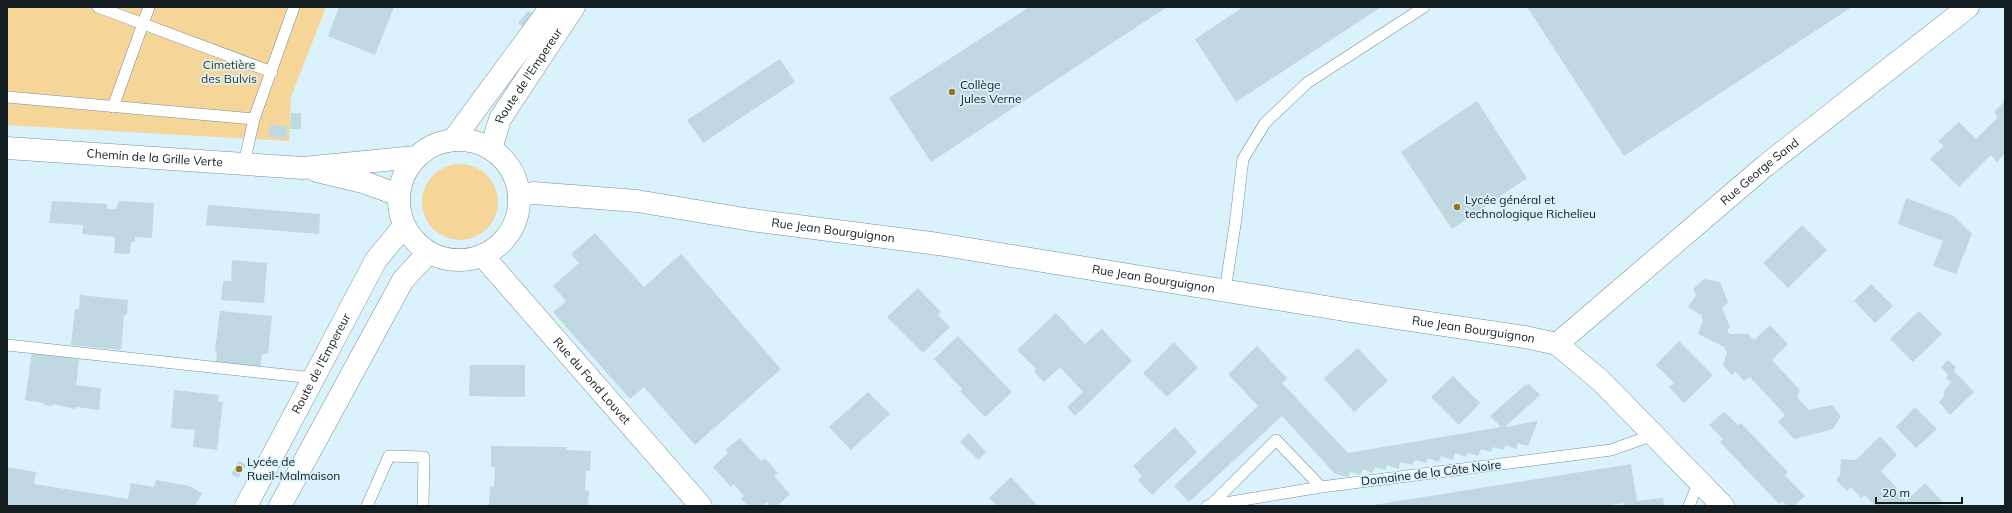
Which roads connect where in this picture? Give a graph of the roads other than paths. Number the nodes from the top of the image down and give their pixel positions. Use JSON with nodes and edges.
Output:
{"nodes":[{"id":1,"x":98,"y":7,"type":"edge"},
{"id":2,"x":149,"y":7,"type":"edge"},
{"id":3,"x":294,"y":7,"type":"edge"},
{"id":4,"x":551,"y":7,"type":"edge"},
{"id":5,"x":574,"y":7,"type":"edge"},
{"id":6,"x":1424,"y":7,"type":"edge"},
{"id":7,"x":1968,"y":7,"type":"edge"},
{"id":8,"x":143,"y":24,"type":"junction"},
{"id":9,"x":272,"y":72,"type":"junction"},
{"id":10,"x":7,"y":97,"type":"edge"},
{"id":11,"x":113,"y":107,"type":"junction"},
{"id":12,"x":254,"y":119,"type":"junction"},
{"id":13,"x":453,"y":140,"type":"junction"},
{"id":14,"x":7,"y":148,"type":"edge"},
{"id":15,"x":491,"y":149,"type":"junction"},
{"id":16,"x":416,"y":157,"type":"junction"},
{"id":17,"x":244,"y":164,"type":"junction"},
{"id":18,"x":303,"y":168,"type":"junction"},
{"id":19,"x":399,"y":195,"type":"junction"},
{"id":20,"x":519,"y":196,"type":"junction"},
{"id":21,"x":404,"y":226,"type":"junction"},
{"id":22,"x":428,"y":253,"type":"junction"},
{"id":23,"x":482,"y":255,"type":"junction"},
{"id":24,"x":1225,"y":291,"type":"junction"},
{"id":25,"x":1556,"y":344,"type":"junction"},
{"id":26,"x":7,"y":345,"type":"edge"},
{"id":27,"x":314,"y":378,"type":"junction"},
{"id":28,"x":1653,"y":435,"type":"junction"},
{"id":29,"x":1699,"y":481,"type":"junction"},
{"id":30,"x":1321,"y":487,"type":"junction"},
{"id":31,"x":1209,"y":505,"type":"edge"},
{"id":32,"x":246,"y":506,"type":"edge"},
{"id":33,"x":280,"y":506,"type":"edge"},
{"id":34,"x":367,"y":506,"type":"edge"},
{"id":35,"x":423,"y":506,"type":"edge"},
{"id":36,"x":701,"y":506,"type":"edge"},
{"id":37,"x":1689,"y":506,"type":"edge"},
{"id":38,"x":1723,"y":506,"type":"edge"}],
"edges":[{"from":1,"to":8,"type":"lane"},
{"from":2,"to":8,"type":"lane"},
{"from":3,"to":9,"type":"lane"},
{"from":4,"to":13,"type":"street","name":"Route de l'Empereur"},
{"from":5,"to":15,"type":"street","name":"Route de l'Empereur"},
{"from":6,"to":24,"type":"lane"},
{"from":7,"to":25,"type":"street","name":"Rue George Sand"},
{"from":8,"to":9,"type":"lane"},
{"from":8,"to":11,"type":"lane"},
{"from":9,"to":12,"type":"lane"},
{"from":10,"to":11,"type":"lane"},
{"from":11,"to":12,"type":"lane"},
{"from":12,"to":17,"type":"lane"},
{"from":13,"to":15,"type":"street"},
{"from":13,"to":16,"type":"street"},
{"from":14,"to":17,"type":"street","name":"Chemin de la Grille Verte"},
{"from":15,"to":20,"type":"street"},
{"from":16,"to":18,"type":"street","name":"Chemin de la Grille Verte"},
{"from":16,"to":19,"type":"street"},
{"from":17,"to":18,"type":"street","name":"Chemin de la Grille Verte"},
{"from":18,"to":19,"type":"street","name":"Chemin de la Grille Verte"},
{"from":19,"to":21,"type":"street"},
{"from":20,"to":23,"type":"street"},
{"from":20,"to":24,"type":"street","name":"Rue Jean Bourguignon"},
{"from":21,"to":22,"type":"street"},
{"from":21,"to":27,"type":"street","name":"Route de l'Empereur"},
{"from":22,"to":23,"type":"street"},
{"from":22,"to":33,"type":"street"},
{"from":23,"to":36,"type":"street","name":"Rue du Fond Louvet"},
{"from":24,"to":25,"type":"street","name":"Rue Jean Bourguignon"},
{"from":25,"to":28,"type":"street","name":"Rue Jean Bourguignon"},
{"from":26,"to":27,"type":"lane"},
{"from":27,"to":32,"type":"street","name":"Route de l'Empereur"},
{"from":28,"to":29,"type":"street","name":"Rue Jean Bourguignon"},
{"from":28,"to":30,"type":"lane","name":"Domaine de la Côte Noire"},
{"from":29,"to":37,"type":"lane"},
{"from":29,"to":38,"type":"street","name":"Rue Jean Bourguignon"},
{"from":30,"to":31,"type":"lane","name":"Domaine de la Côte Noire"},
{"from":30,"to":31,"type":"lane"},
{"from":34,"to":35,"type":"lane"}]}
